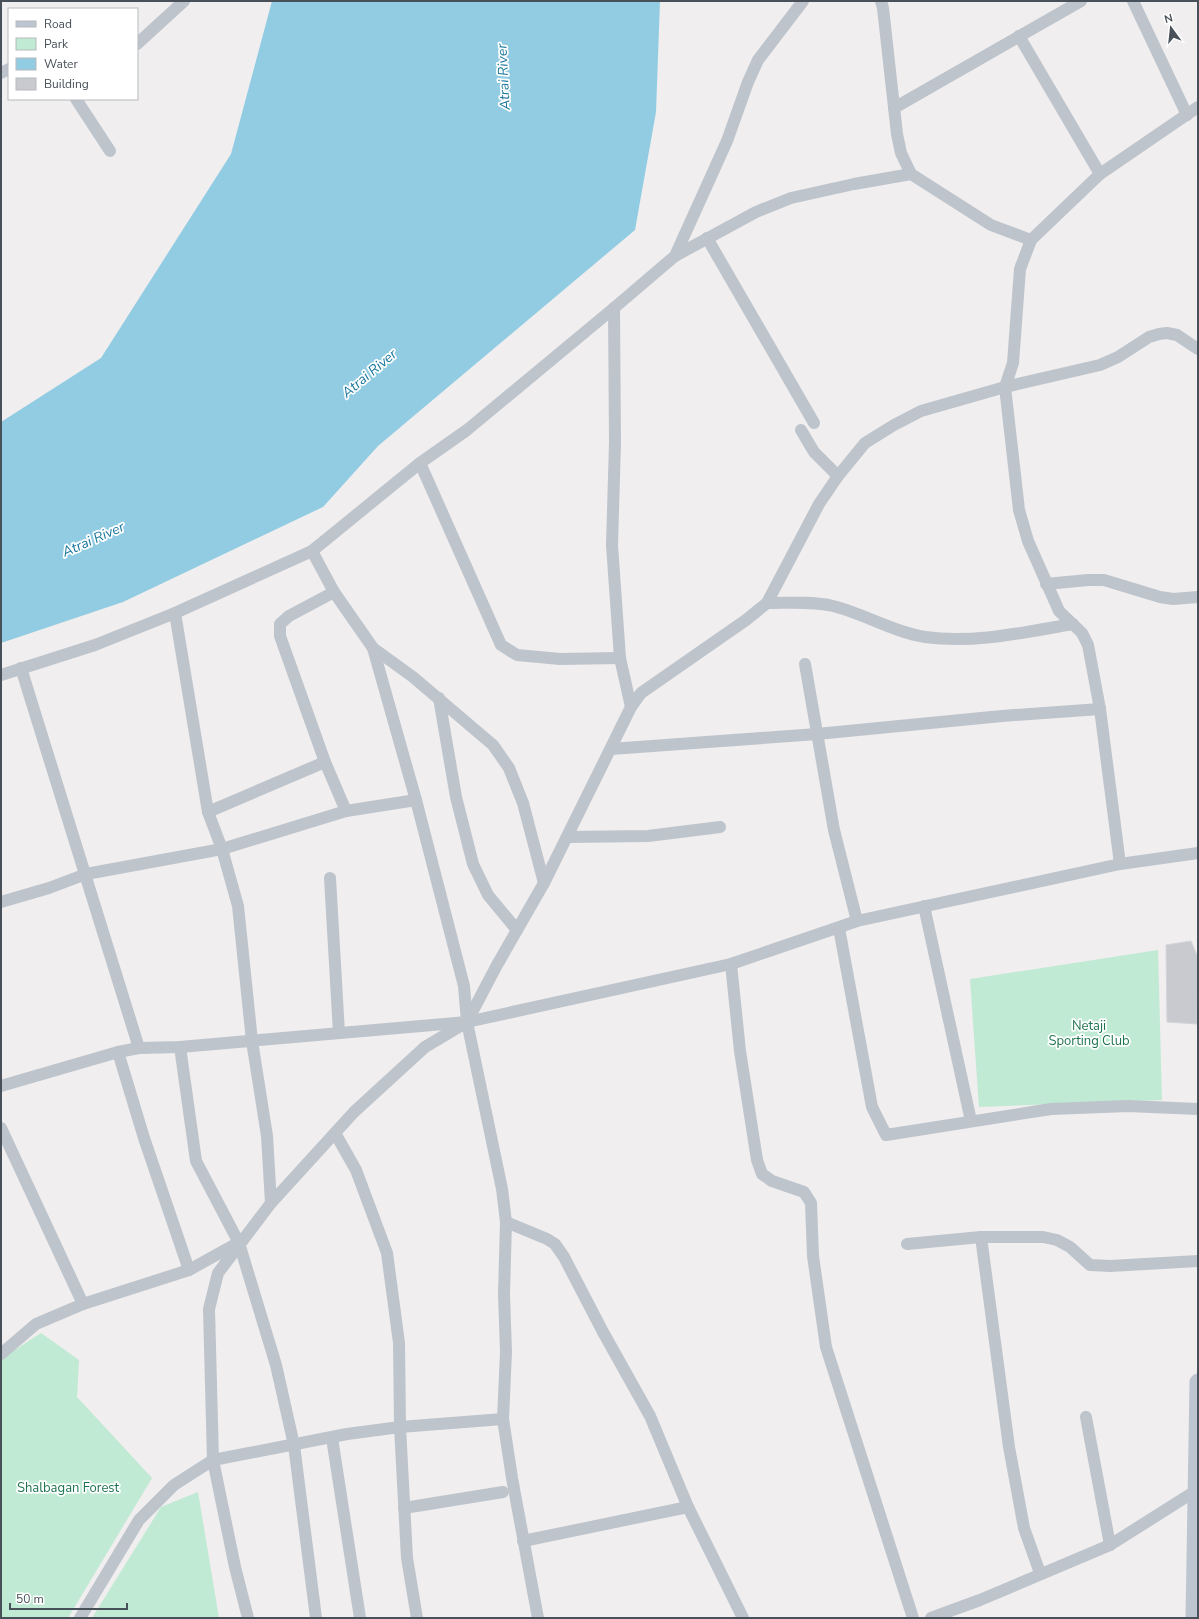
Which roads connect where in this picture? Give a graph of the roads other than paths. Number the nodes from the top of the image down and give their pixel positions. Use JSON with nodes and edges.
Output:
{"nodes":[{"id":1,"x":182,"y":1,"type":"edge"},
{"id":2,"x":803,"y":1,"type":"edge"},
{"id":3,"x":881,"y":1,"type":"edge"},
{"id":4,"x":1081,"y":1,"type":"edge"},
{"id":5,"x":1133,"y":1,"type":"edge"},
{"id":6,"x":1019,"y":36,"type":"junction"},
{"id":7,"x":138,"y":43,"type":"edge"},
{"id":8,"x":77,"y":100,"type":"edge"},
{"id":9,"x":894,"y":108,"type":"junction"},
{"id":10,"x":1198,"y":108,"type":"edge"},
{"id":11,"x":1187,"y":115,"type":"junction"},
{"id":12,"x":110,"y":151,"type":"dead end"},
{"id":13,"x":911,"y":174,"type":"junction"},
{"id":14,"x":1100,"y":174,"type":"junction"},
{"id":15,"x":707,"y":238,"type":"junction"},
{"id":16,"x":1031,"y":240,"type":"junction"},
{"id":17,"x":675,"y":256,"type":"junction"},
{"id":18,"x":614,"y":308,"type":"junction"},
{"id":19,"x":1198,"y":349,"type":"edge"},
{"id":20,"x":1005,"y":387,"type":"junction"},
{"id":21,"x":814,"y":423,"type":"dead end"},
{"id":22,"x":801,"y":430,"type":"dead end"},
{"id":23,"x":420,"y":463,"type":"junction"},
{"id":24,"x":838,"y":476,"type":"junction"},
{"id":25,"x":312,"y":551,"type":"junction"},
{"id":26,"x":1046,"y":584,"type":"junction"},
{"id":27,"x":334,"y":592,"type":"junction"},
{"id":28,"x":1198,"y":597,"type":"edge"},
{"id":29,"x":767,"y":603,"type":"junction"},
{"id":30,"x":176,"y":613,"type":"junction"},
{"id":31,"x":1073,"y":624,"type":"junction"},
{"id":32,"x":373,"y":648,"type":"junction"},
{"id":33,"x":620,"y":658,"type":"junction"},
{"id":34,"x":805,"y":664,"type":"dead end"},
{"id":35,"x":21,"y":668,"type":"junction"},
{"id":36,"x":1,"y":675,"type":"edge"},
{"id":37,"x":439,"y":698,"type":"junction"},
{"id":38,"x":631,"y":708,"type":"junction"},
{"id":39,"x":1100,"y":709,"type":"junction"},
{"id":40,"x":817,"y":734,"type":"junction"},
{"id":41,"x":611,"y":749,"type":"junction"},
{"id":42,"x":325,"y":762,"type":"junction"},
{"id":43,"x":416,"y":800,"type":"junction"},
{"id":44,"x":346,"y":811,"type":"junction"},
{"id":45,"x":208,"y":812,"type":"junction"},
{"id":46,"x":720,"y":827,"type":"dead end"},
{"id":47,"x":567,"y":837,"type":"junction"},
{"id":48,"x":222,"y":849,"type":"junction"},
{"id":49,"x":1198,"y":853,"type":"edge"},
{"id":50,"x":1120,"y":864,"type":"junction"},
{"id":51,"x":86,"y":874,"type":"junction"},
{"id":52,"x":330,"y":878,"type":"dead end"},
{"id":53,"x":544,"y":883,"type":"junction"},
{"id":54,"x":1,"y":902,"type":"edge"},
{"id":55,"x":924,"y":906,"type":"junction"},
{"id":56,"x":858,"y":921,"type":"junction"},
{"id":57,"x":839,"y":928,"type":"junction"},
{"id":58,"x":517,"y":930,"type":"junction"},
{"id":59,"x":731,"y":964,"type":"junction"},
{"id":60,"x":468,"y":1022,"type":"junction"},
{"id":61,"x":340,"y":1033,"type":"junction"},
{"id":62,"x":252,"y":1041,"type":"junction"},
{"id":63,"x":180,"y":1047,"type":"junction"},
{"id":64,"x":139,"y":1048,"type":"junction"},
{"id":65,"x":118,"y":1052,"type":"junction"},
{"id":66,"x":1,"y":1086,"type":"edge"},
{"id":67,"x":1198,"y":1108,"type":"edge"},
{"id":68,"x":972,"y":1121,"type":"junction"},
{"id":69,"x":1,"y":1128,"type":"edge"},
{"id":70,"x":335,"y":1133,"type":"junction"},
{"id":71,"x":271,"y":1203,"type":"junction"},
{"id":72,"x":506,"y":1222,"type":"junction"},
{"id":73,"x":982,"y":1238,"type":"junction"},
{"id":74,"x":239,"y":1243,"type":"junction"},
{"id":75,"x":907,"y":1244,"type":"dead end"},
{"id":76,"x":1198,"y":1260,"type":"edge"},
{"id":77,"x":189,"y":1270,"type":"junction"},
{"id":78,"x":83,"y":1304,"type":"junction"},
{"id":79,"x":1,"y":1354,"type":"edge"},
{"id":80,"x":1198,"y":1382,"type":"edge"},
{"id":81,"x":1086,"y":1417,"type":"dead end"},
{"id":82,"x":503,"y":1419,"type":"junction"},
{"id":83,"x":400,"y":1427,"type":"junction"},
{"id":84,"x":332,"y":1438,"type":"junction"},
{"id":85,"x":294,"y":1445,"type":"junction"},
{"id":86,"x":214,"y":1460,"type":"junction"},
{"id":87,"x":1196,"y":1490,"type":"junction"},
{"id":88,"x":503,"y":1492,"type":"dead end"},
{"id":89,"x":688,"y":1507,"type":"junction"},
{"id":90,"x":404,"y":1508,"type":"junction"},
{"id":91,"x":523,"y":1541,"type":"junction"},
{"id":92,"x":1110,"y":1545,"type":"junction"},
{"id":93,"x":1040,"y":1573,"type":"junction"},
{"id":94,"x":949,"y":1615,"type":"edge"},
{"id":95,"x":80,"y":1618,"type":"edge"},
{"id":96,"x":248,"y":1618,"type":"edge"},
{"id":97,"x":316,"y":1618,"type":"edge"},
{"id":98,"x":360,"y":1618,"type":"edge"},
{"id":99,"x":417,"y":1618,"type":"edge"},
{"id":100,"x":538,"y":1618,"type":"edge"},
{"id":101,"x":743,"y":1618,"type":"edge"},
{"id":102,"x":913,"y":1618,"type":"edge"},
{"id":103,"x":931,"y":1618,"type":"edge"},
{"id":104,"x":1194,"y":1618,"type":"edge"}],
"edges":[{"from":1,"to":7,"type":"street"},
{"from":2,"to":17,"type":"street"},
{"from":3,"to":9,"type":"street"},
{"from":4,"to":6,"type":"street"},
{"from":5,"to":11,"type":"street"},
{"from":6,"to":9,"type":"street"},
{"from":6,"to":14,"type":"street"},
{"from":8,"to":12,"type":"street"},
{"from":9,"to":13,"type":"street"},
{"from":10,"to":11,"type":"street"},
{"from":11,"to":14,"type":"street"},
{"from":13,"to":15,"type":"street"},
{"from":13,"to":16,"type":"street"},
{"from":14,"to":16,"type":"street"},
{"from":15,"to":17,"type":"street"},
{"from":15,"to":21,"type":"street"},
{"from":16,"to":20,"type":"street"},
{"from":17,"to":18,"type":"street"},
{"from":18,"to":23,"type":"street"},
{"from":18,"to":33,"type":"street"},
{"from":19,"to":20,"type":"street"},
{"from":20,"to":24,"type":"street"},
{"from":20,"to":26,"type":"street"},
{"from":22,"to":24,"type":"street"},
{"from":23,"to":25,"type":"street"},
{"from":23,"to":33,"type":"street"},
{"from":24,"to":29,"type":"street"},
{"from":25,"to":27,"type":"street"},
{"from":25,"to":30,"type":"street"},
{"from":26,"to":28,"type":"street"},
{"from":26,"to":31,"type":"street"},
{"from":27,"to":32,"type":"street"},
{"from":27,"to":42,"type":"street"},
{"from":29,"to":31,"type":"street"},
{"from":29,"to":38,"type":"street"},
{"from":30,"to":35,"type":"street"},
{"from":30,"to":45,"type":"street"},
{"from":31,"to":39,"type":"street"},
{"from":32,"to":37,"type":"street"},
{"from":32,"to":43,"type":"street"},
{"from":33,"to":38,"type":"street"},
{"from":34,"to":40,"type":"street"},
{"from":35,"to":36,"type":"street"},
{"from":35,"to":51,"type":"street"},
{"from":37,"to":53,"type":"street"},
{"from":37,"to":58,"type":"street"},
{"from":38,"to":41,"type":"street"},
{"from":39,"to":40,"type":"street"},
{"from":39,"to":50,"type":"street"},
{"from":40,"to":41,"type":"street"},
{"from":40,"to":56,"type":"street"},
{"from":41,"to":47,"type":"street"},
{"from":42,"to":44,"type":"street"},
{"from":42,"to":45,"type":"street"},
{"from":43,"to":44,"type":"street"},
{"from":43,"to":60,"type":"street"},
{"from":44,"to":48,"type":"street"},
{"from":45,"to":48,"type":"street"},
{"from":46,"to":47,"type":"street"},
{"from":47,"to":53,"type":"street"},
{"from":48,"to":51,"type":"street"},
{"from":48,"to":62,"type":"street"},
{"from":49,"to":50,"type":"street"},
{"from":50,"to":55,"type":"street"},
{"from":51,"to":54,"type":"street"},
{"from":51,"to":64,"type":"street"},
{"from":52,"to":61,"type":"street"},
{"from":53,"to":58,"type":"street"},
{"from":55,"to":56,"type":"street"},
{"from":55,"to":68,"type":"street"},
{"from":56,"to":57,"type":"street"},
{"from":57,"to":59,"type":"street"},
{"from":57,"to":68,"type":"street"},
{"from":58,"to":60,"type":"street"},
{"from":59,"to":60,"type":"street"},
{"from":59,"to":102,"type":"street"},
{"from":60,"to":61,"type":"street"},
{"from":60,"to":70,"type":"street"},
{"from":60,"to":72,"type":"street"},
{"from":61,"to":62,"type":"street"},
{"from":62,"to":63,"type":"street"},
{"from":62,"to":71,"type":"street"},
{"from":63,"to":64,"type":"street"},
{"from":63,"to":74,"type":"street"},
{"from":64,"to":65,"type":"street"},
{"from":65,"to":66,"type":"street"},
{"from":65,"to":77,"type":"street"},
{"from":67,"to":68,"type":"street"},
{"from":69,"to":78,"type":"street"},
{"from":70,"to":71,"type":"street"},
{"from":70,"to":83,"type":"street"},
{"from":71,"to":74,"type":"street"},
{"from":72,"to":82,"type":"street"},
{"from":72,"to":89,"type":"street"},
{"from":73,"to":75,"type":"street"},
{"from":73,"to":76,"type":"street"},
{"from":73,"to":93,"type":"street"},
{"from":74,"to":77,"type":"street"},
{"from":74,"to":85,"type":"street"},
{"from":74,"to":86,"type":"street"},
{"from":77,"to":78,"type":"street"},
{"from":78,"to":79,"type":"street"},
{"from":80,"to":87,"type":"street"},
{"from":81,"to":92,"type":"street"},
{"from":82,"to":83,"type":"street"},
{"from":82,"to":91,"type":"street"},
{"from":83,"to":84,"type":"street"},
{"from":83,"to":90,"type":"street"},
{"from":84,"to":85,"type":"street"},
{"from":84,"to":98,"type":"street"},
{"from":85,"to":86,"type":"street"},
{"from":85,"to":97,"type":"street"},
{"from":86,"to":95,"type":"street"},
{"from":86,"to":96,"type":"street"},
{"from":87,"to":92,"type":"street"},
{"from":87,"to":104,"type":"street"},
{"from":88,"to":90,"type":"street"},
{"from":89,"to":91,"type":"street"},
{"from":89,"to":101,"type":"street"},
{"from":90,"to":99,"type":"street"},
{"from":91,"to":100,"type":"street"},
{"from":92,"to":93,"type":"street"},
{"from":93,"to":94,"type":"street"},
{"from":94,"to":103,"type":"street"}]}
